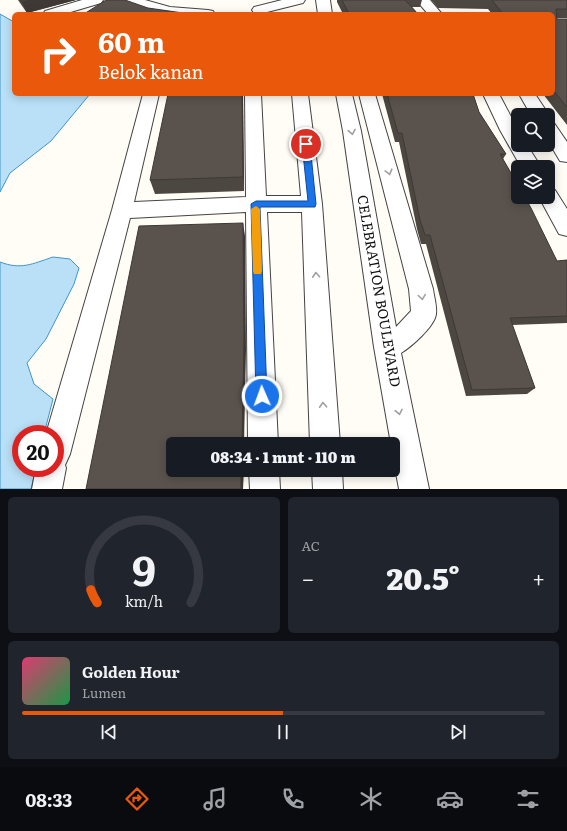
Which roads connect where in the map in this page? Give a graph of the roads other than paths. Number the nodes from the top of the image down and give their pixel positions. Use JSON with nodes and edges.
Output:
{"nodes":[{"id":1,"x":130,"y":0,"type":"edge"},
{"id":2,"x":246,"y":0,"type":"edge"},
{"id":3,"x":298,"y":0,"type":"edge"},
{"id":4,"x":323,"y":0,"type":"edge"},
{"id":5,"x":423,"y":0,"type":"edge"},
{"id":6,"x":111,"y":1,"type":"edge"},
{"id":7,"x":59,"y":12,"type":"edge"},
{"id":8,"x":94,"y":12,"type":"edge"},
{"id":9,"x":183,"y":12,"type":"edge"},
{"id":10,"x":261,"y":12,"type":"edge"},
{"id":11,"x":326,"y":12,"type":"edge"},
{"id":12,"x":434,"y":12,"type":"edge"},
{"id":13,"x":150,"y":96,"type":"edge"},
{"id":14,"x":253,"y":96,"type":"edge"},
{"id":15,"x":300,"y":96,"type":"edge"},
{"id":16,"x":344,"y":96,"type":"edge"},
{"id":17,"x":368,"y":96,"type":"edge"},
{"id":18,"x":492,"y":96,"type":"edge"},
{"id":19,"x":528,"y":96,"type":"edge"},
{"id":20,"x":536,"y":108,"type":"edge"},
{"id":21,"x":555,"y":138,"type":"edge"},
{"id":22,"x":567,"y":156,"type":"edge"},
{"id":23,"x":527,"y":160,"type":"edge"},
{"id":24,"x":256,"y":204,"type":"junction"},
{"id":25,"x":312,"y":204,"type":"junction"},
{"id":26,"x":557,"y":204,"type":"edge"},
{"id":27,"x":122,"y":210,"type":"junction"},
{"id":28,"x":567,"y":228,"type":"edge"},
{"id":29,"x":387,"y":347,"type":"junction"},
{"id":30,"x":63,"y":425,"type":"edge"},
{"id":31,"x":263,"y":437,"type":"edge"},
{"id":32,"x":325,"y":437,"type":"edge"},
{"id":33,"x":49,"y":477,"type":"edge"},
{"id":34,"x":264,"y":477,"type":"edge"},
{"id":35,"x":327,"y":477,"type":"edge"},
{"id":36,"x":47,"y":489,"type":"edge"},
{"id":37,"x":265,"y":489,"type":"edge"},
{"id":38,"x":328,"y":489,"type":"edge"},
{"id":39,"x":414,"y":489,"type":"edge"}],
"edges":[{"from":1,"to":9,"type":"street"},
{"from":2,"to":10,"type":"street"},
{"from":3,"to":10,"type":"street"},
{"from":4,"to":11,"type":"street"},
{"from":5,"to":12,"type":"street"},
{"from":6,"to":7,"type":"street"},
{"from":6,"to":8,"type":"street"},
{"from":13,"to":27,"type":"street"},
{"from":14,"to":24,"type":"street"},
{"from":15,"to":25,"type":"street"},
{"from":16,"to":29,"type":"street","name":"CELEBRATION BOULEVARD","one_way":true},
{"from":17,"to":29,"type":"street","one_way":true},
{"from":18,"to":23,"type":"street"},
{"from":19,"to":20,"type":"street"},
{"from":21,"to":22,"type":"street"},
{"from":24,"to":25,"type":"street"},
{"from":24,"to":27,"type":"street"},
{"from":24,"to":31,"type":"street"},
{"from":32,"to":25,"type":"street","one_way":true},
{"from":26,"to":28,"type":"street"},
{"from":27,"to":30,"type":"street"},
{"from":29,"to":39,"type":"street","name":"CELEBRATION BOULEVARD","one_way":true},
{"from":33,"to":36,"type":"street"},
{"from":34,"to":37,"type":"street"},
{"from":35,"to":38,"type":"street"}]}
